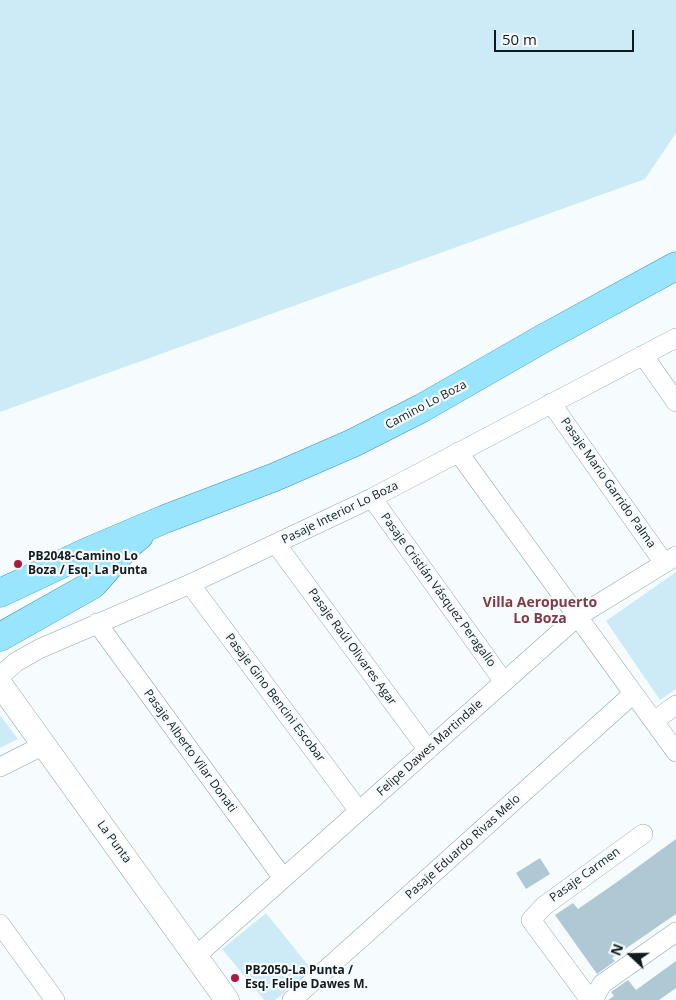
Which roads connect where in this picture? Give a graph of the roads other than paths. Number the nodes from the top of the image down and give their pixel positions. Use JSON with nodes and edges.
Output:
{"nodes":[{"id":1,"x":676,"y":266,"type":"edge"},
{"id":2,"x":676,"y":338,"type":"edge"},
{"id":3,"x":643,"y":355,"type":"junction"},
{"id":4,"x":676,"y":402,"type":"edge"},
{"id":5,"x":551,"y":403,"type":"junction"},
{"id":6,"x":458,"y":452,"type":"junction"},
{"id":7,"x":372,"y":498,"type":"junction"},
{"id":8,"x":165,"y":519,"type":"junction"},
{"id":9,"x":276,"y":544,"type":"junction"},
{"id":10,"x":670,"y":560,"type":"edge"},
{"id":11,"x":190,"y":584,"type":"junction"},
{"id":12,"x":0,"y":593,"type":"edge"},
{"id":13,"x":578,"y":617,"type":"junction"},
{"id":14,"x":98,"y":624,"type":"junction"},
{"id":15,"x":0,"y":637,"type":"edge"},
{"id":16,"x":0,"y":676,"type":"edge"},
{"id":17,"x":504,"y":682,"type":"junction"},
{"id":18,"x":0,"y":684,"type":"edge"},
{"id":19,"x":634,"y":694,"type":"junction"},
{"id":20,"x":676,"y":705,"type":"edge"},
{"id":21,"x":654,"y":721,"type":"junction"},
{"id":22,"x":44,"y":745,"type":"junction"},
{"id":23,"x":428,"y":750,"type":"junction"},
{"id":24,"x":676,"y":752,"type":"edge"},
{"id":25,"x":0,"y":767,"type":"edge"},
{"id":26,"x":359,"y":811,"type":"junction"},
{"id":27,"x":643,"y":834,"type":"dead end"},
{"id":28,"x":283,"y":878,"type":"junction"},
{"id":29,"x":0,"y":924,"type":"edge"},
{"id":30,"x":676,"y":932,"type":"edge"},
{"id":31,"x":196,"y":956,"type":"junction"},
{"id":32,"x":55,"y":1000,"type":"edge"},
{"id":33,"x":227,"y":1000,"type":"edge"},
{"id":34,"x":292,"y":1000,"type":"edge"},
{"id":35,"x":591,"y":1000,"type":"edge"}],
"edges":[{"from":1,"to":8,"type":"main road","name":"Camino Lo Boza"},
{"from":2,"to":3,"type":"street","name":"Pasaje Interior Lo Boza"},
{"from":3,"to":4,"type":"street"},
{"from":3,"to":5,"type":"street","name":"Pasaje Interior Lo Boza"},
{"from":5,"to":6,"type":"street","name":"Pasaje Interior Lo Boza"},
{"from":5,"to":10,"type":"street","name":"Pasaje Mario Garrido Palma"},
{"from":6,"to":7,"type":"street","name":"Pasaje Interior Lo Boza"},
{"from":6,"to":13,"type":"street"},
{"from":7,"to":9,"type":"street","name":"Pasaje Interior Lo Boza"},
{"from":7,"to":17,"type":"street","name":"Pasaje Cristián Vásquez Peragallo"},
{"from":8,"to":12,"type":"main road","name":"Camino Lo Boza"},
{"from":8,"to":15,"type":"main road","name":"Camino Lo Boza"},
{"from":9,"to":11,"type":"street","name":"Pasaje Interior Lo Boza"},
{"from":9,"to":23,"type":"street","name":"Pasaje Raúl Olivares Agar"},
{"from":10,"to":13,"type":"street","name":"Felipe Dawes Martindale"},
{"from":11,"to":14,"type":"street","name":"Pasaje Interior Lo Boza"},
{"from":11,"to":26,"type":"street","name":"Pasaje Gino Bencini Escobar"},
{"from":13,"to":17,"type":"street","name":"Felipe Dawes Martindale"},
{"from":13,"to":19,"type":"street"},
{"from":14,"to":16,"type":"street","name":"Pasaje Interior Lo Boza"},
{"from":14,"to":28,"type":"street","name":"Pasaje Alberto Vilar Donati"},
{"from":17,"to":23,"type":"street","name":"Felipe Dawes Martindale"},
{"from":18,"to":22,"type":"street","name":"La Punta"},
{"from":19,"to":21,"type":"street"},
{"from":19,"to":34,"type":"street","name":"Pasaje Eduardo Rivas Melo"},
{"from":20,"to":21,"type":"street"},
{"from":21,"to":24,"type":"street"},
{"from":22,"to":25,"type":"street"},
{"from":22,"to":31,"type":"street","name":"La Punta"},
{"from":23,"to":26,"type":"street","name":"Felipe Dawes Martindale"},
{"from":26,"to":28,"type":"street","name":"Felipe Dawes Martindale"},
{"from":27,"to":35,"type":"street","name":"Pasaje Carmen"},
{"from":28,"to":31,"type":"street","name":"Felipe Dawes Martindale"},
{"from":29,"to":32,"type":"street"},
{"from":30,"to":35,"type":"street"},
{"from":31,"to":33,"type":"street","name":"La Punta"}]}
